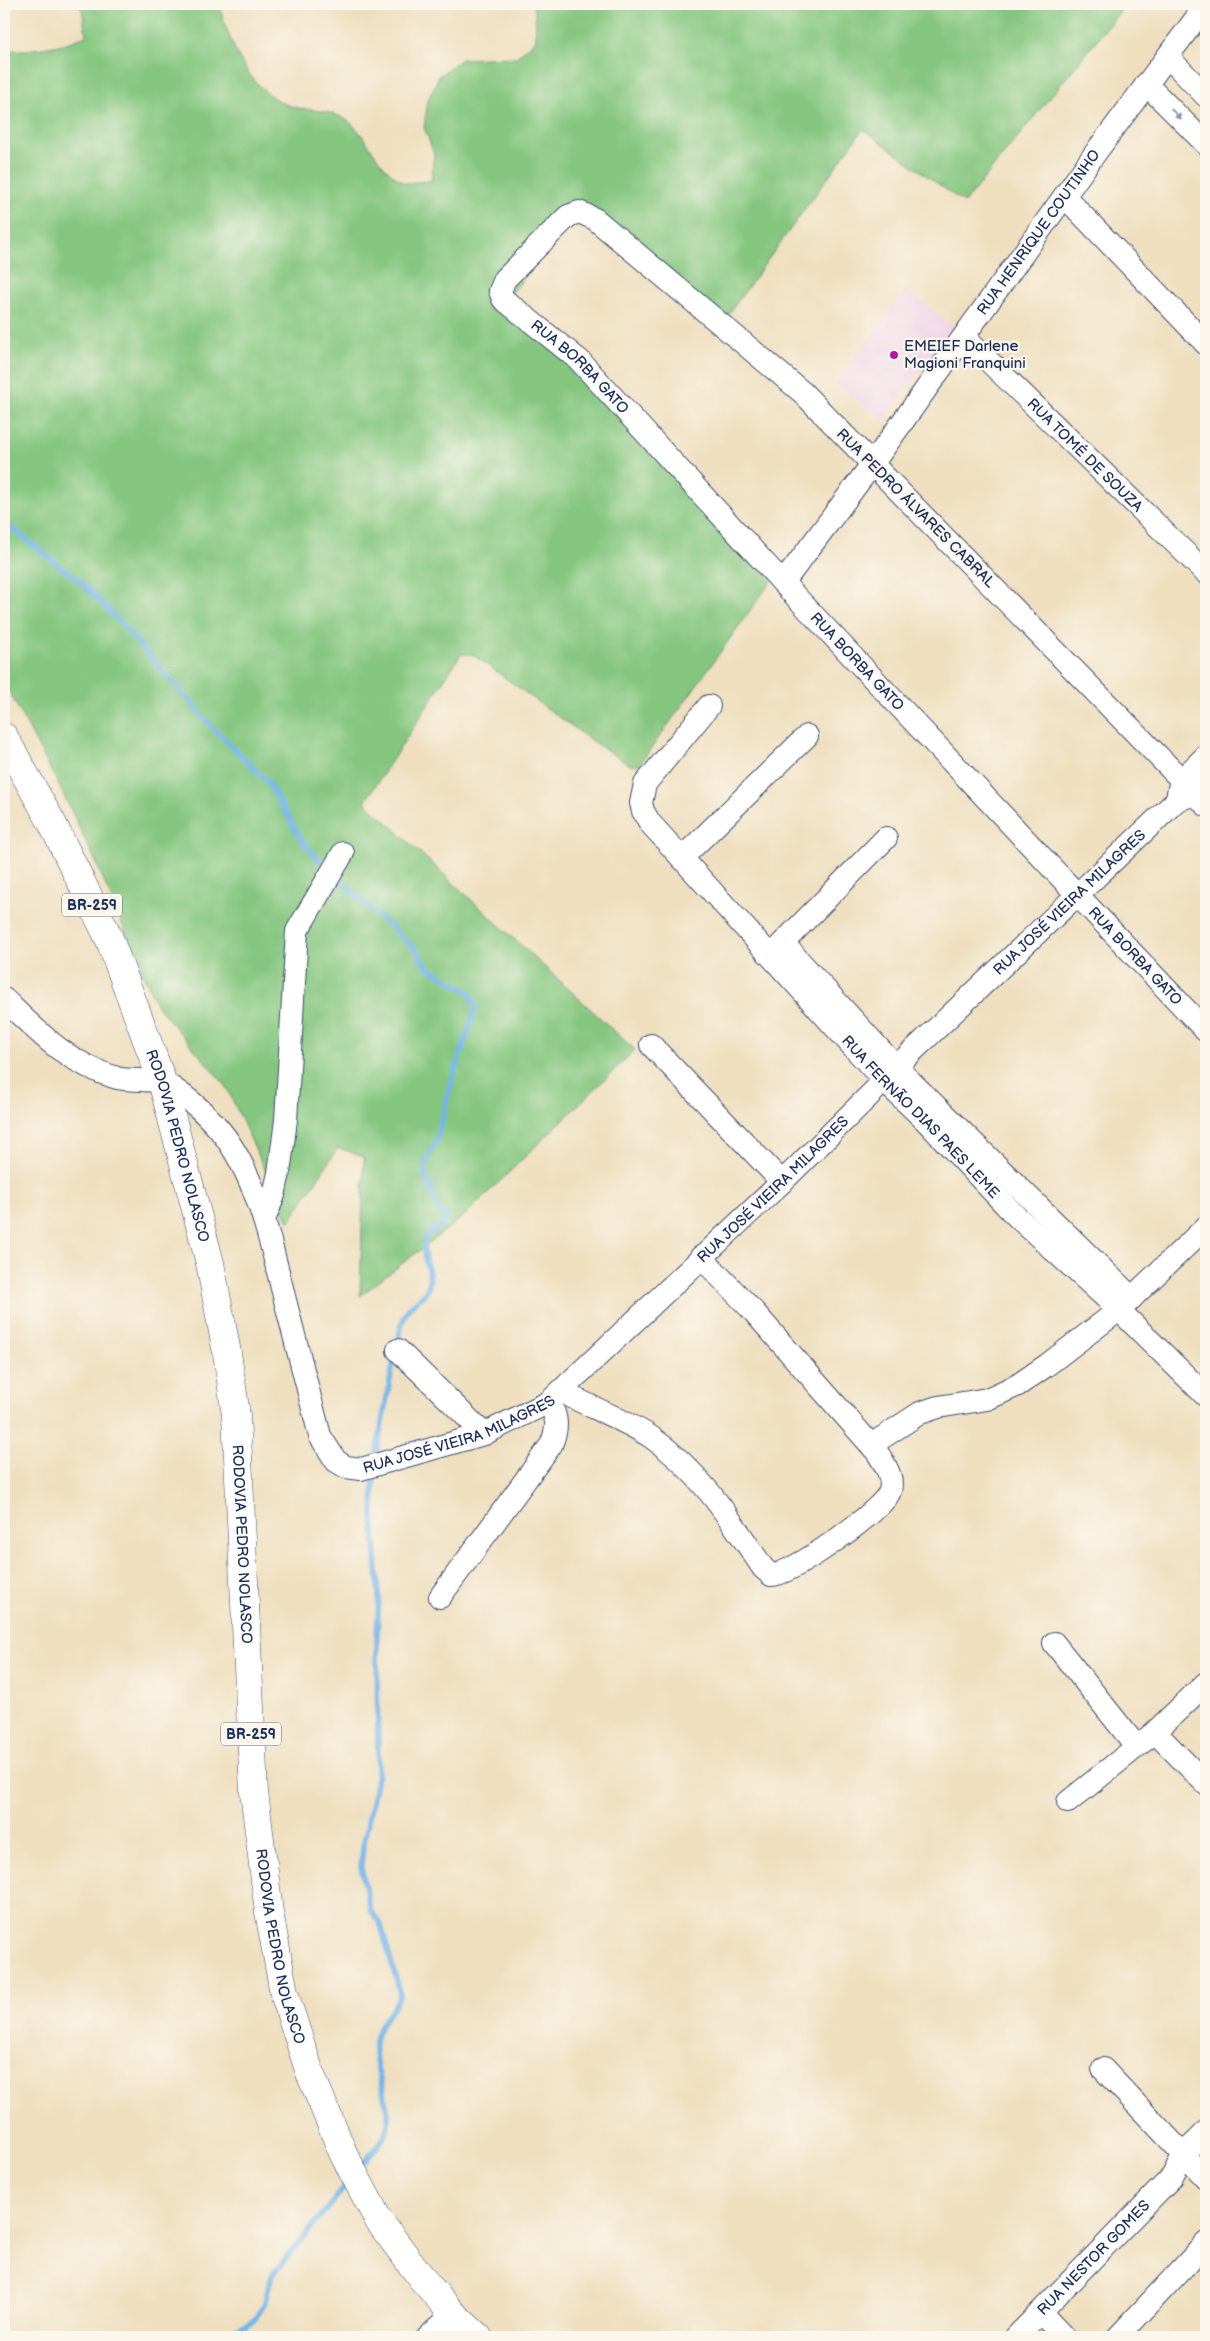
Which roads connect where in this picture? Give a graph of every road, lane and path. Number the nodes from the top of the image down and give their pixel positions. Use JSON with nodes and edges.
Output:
{"nodes":[{"id":1,"x":1206,"y":5,"type":"edge"},
{"id":2,"x":1168,"y":58,"type":"junction"},
{"id":3,"x":1146,"y":84,"type":"junction"},
{"id":4,"x":1206,"y":96,"type":"edge"},
{"id":5,"x":1206,"y":144,"type":"edge"},
{"id":6,"x":1065,"y":197,"type":"junction"},
{"id":7,"x":503,"y":300,"type":"joint"},
{"id":8,"x":964,"y":337,"type":"junction"},
{"id":9,"x":1206,"y":344,"type":"edge"},
{"id":10,"x":874,"y":463,"type":"junction"},
{"id":11,"x":1206,"y":573,"type":"edge"},
{"id":12,"x":783,"y":583,"type":"junction"},
{"id":13,"x":709,"y":706,"type":"dead end"},
{"id":14,"x":807,"y":736,"type":"dead end"},
{"id":15,"x":4,"y":737,"type":"edge"},
{"id":16,"x":1206,"y":756,"type":"edge"},
{"id":17,"x":1193,"y":793,"type":"edge"},
{"id":18,"x":886,"y":838,"type":"dead end"},
{"id":19,"x":342,"y":853,"type":"dead end"},
{"id":20,"x":682,"y":858,"type":"junction"},
{"id":21,"x":1078,"y":896,"type":"junction"},
{"id":22,"x":777,"y":949,"type":"junction"},
{"id":23,"x":4,"y":999,"type":"edge"},
{"id":24,"x":1206,"y":1031,"type":"edge"},
{"id":25,"x":651,"y":1045,"type":"dead end"},
{"id":26,"x":890,"y":1074,"type":"junction"},
{"id":27,"x":162,"y":1082,"type":"junction"},
{"id":28,"x":782,"y":1182,"type":"junction"},
{"id":29,"x":264,"y":1220,"type":"junction"},
{"id":30,"x":1206,"y":1227,"type":"edge"},
{"id":31,"x":701,"y":1257,"type":"junction"},
{"id":32,"x":1125,"y":1304,"type":"junction"},
{"id":33,"x":398,"y":1350,"type":"dead end"},
{"id":34,"x":1206,"y":1396,"type":"edge"},
{"id":35,"x":556,"y":1397,"type":"junction"},
{"id":36,"x":484,"y":1434,"type":"junction"},
{"id":37,"x":871,"y":1445,"type":"junction"},
{"id":38,"x":440,"y":1597,"type":"dead end"},
{"id":39,"x":1054,"y":1644,"type":"dead end"},
{"id":40,"x":1206,"y":1683,"type":"edge"},
{"id":41,"x":1155,"y":1732,"type":"junction"},
{"id":42,"x":1136,"y":1746,"type":"junction"},
{"id":43,"x":1206,"y":1784,"type":"edge"},
{"id":44,"x":1068,"y":1802,"type":"dead end"},
{"id":45,"x":1103,"y":2069,"type":"dead end"},
{"id":46,"x":1206,"y":2132,"type":"edge"},
{"id":47,"x":1198,"y":2165,"type":"edge"},
{"id":48,"x":1206,"y":2243,"type":"edge"},
{"id":49,"x":453,"y":2314,"type":"junction"},
{"id":50,"x":1041,"y":2314,"type":"junction"},
{"id":51,"x":428,"y":2337,"type":"edge"},
{"id":52,"x":478,"y":2337,"type":"edge"},
{"id":53,"x":1016,"y":2337,"type":"edge"},
{"id":54,"x":1064,"y":2337,"type":"edge"},
{"id":55,"x":1118,"y":2337,"type":"edge"}],
"edges":[{"from":1,"to":2,"type":"street","name":"RUA HENRIQUE COUTINHO"},
{"from":2,"to":3,"type":"street","name":"RUA HENRIQUE COUTINHO"},
{"from":2,"to":4,"type":"street"},
{"from":3,"to":5,"type":"street","one_way":true},
{"from":3,"to":6,"type":"street","name":"RUA HENRIQUE COUTINHO"},
{"from":6,"to":8,"type":"street","name":"RUA HENRIQUE COUTINHO"},
{"from":6,"to":9,"type":"street"},
{"from":7,"to":10,"type":"street","name":"RUA PEDRO ÁLVARES CABRAL"},
{"from":7,"to":12,"type":"street","name":"RUA BORBA GATO"},
{"from":8,"to":10,"type":"street","name":"RUA HENRIQUE COUTINHO"},
{"from":8,"to":11,"type":"street","name":"RUA TOMÉ DE SOUZA"},
{"from":10,"to":12,"type":"street","name":"RUA HENRIQUE COUTINHO"},
{"from":10,"to":17,"type":"street","name":"RUA PEDRO ÁLVARES CABRAL"},
{"from":12,"to":21,"type":"street","name":"RUA BORBA GATO"},
{"from":13,"to":20,"type":"street","name":"RUA FERNÃO DIAS PAES LEME"},
{"from":14,"to":20,"type":"street"},
{"from":15,"to":27,"type":"highway","name":"RODOVIA PEDRO NOLASCO","number":"BR-259"},
{"from":16,"to":17,"type":"street","name":"RUA JOSÉ VIEIRA MILAGRES"},
{"from":17,"to":21,"type":"street","name":"RUA JOSÉ VIEIRA MILAGRES"},
{"from":18,"to":22,"type":"street"},
{"from":19,"to":29,"type":"street"},
{"from":20,"to":22,"type":"street","name":"RUA FERNÃO DIAS PAES LEME"},
{"from":21,"to":24,"type":"street","name":"RUA BORBA GATO"},
{"from":21,"to":26,"type":"street","name":"RUA JOSÉ VIEIRA MILAGRES"},
{"from":22,"to":26,"type":"street","name":"RUA FERNÃO DIAS PAES LEME"},
{"from":23,"to":27,"type":"street"},
{"from":25,"to":28,"type":"street"},
{"from":26,"to":28,"type":"street","name":"RUA JOSÉ VIEIRA MILAGRES"},
{"from":26,"to":32,"type":"street","name":"RUA FERNÃO DIAS PAES LEME"},
{"from":27,"to":29,"type":"street","name":"RUA JOSÉ VIEIRA MILAGRES"},
{"from":27,"to":49,"type":"highway","name":"RODOVIA PEDRO NOLASCO","number":"BR-259"},
{"from":28,"to":31,"type":"street","name":"RUA JOSÉ VIEIRA MILAGRES"},
{"from":29,"to":36,"type":"street","name":"RUA JOSÉ VIEIRA MILAGRES"},
{"from":30,"to":32,"type":"street"},
{"from":31,"to":35,"type":"street","name":"RUA JOSÉ VIEIRA MILAGRES"},
{"from":31,"to":37,"type":"street"},
{"from":32,"to":34,"type":"street","name":"RUA FERNÃO DIAS PAES LEME"},
{"from":32,"to":37,"type":"street"},
{"from":33,"to":36,"type":"street"},
{"from":35,"to":36,"type":"street","name":"RUA JOSÉ VIEIRA MILAGRES"},
{"from":35,"to":37,"type":"street"},
{"from":35,"to":38,"type":"street"},
{"from":39,"to":42,"type":"street"},
{"from":40,"to":41,"type":"street"},
{"from":41,"to":42,"type":"street"},
{"from":41,"to":43,"type":"street"},
{"from":42,"to":44,"type":"street"},
{"from":45,"to":47,"type":"street"},
{"from":46,"to":47,"type":"street","name":"RUA NESTOR GOMES"},
{"from":47,"to":50,"type":"street","name":"RUA NESTOR GOMES"},
{"from":48,"to":55,"type":"street"},
{"from":49,"to":51,"type":"street"},
{"from":49,"to":52,"type":"highway","name":"RODOVIA PEDRO NOLASCO","number":"BR-259"},
{"from":50,"to":53,"type":"street","name":"RUA NESTOR GOMES"},
{"from":50,"to":54,"type":"street"}]}
